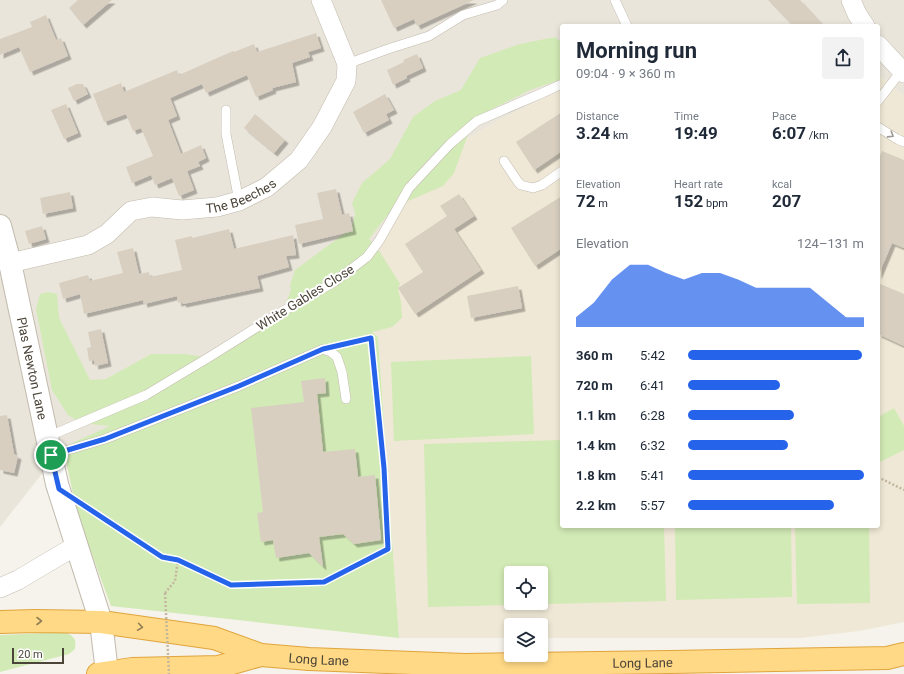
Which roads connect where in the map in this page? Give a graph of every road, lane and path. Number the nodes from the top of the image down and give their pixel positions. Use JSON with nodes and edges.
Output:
{"nodes":[{"id":1,"x":322,"y":0,"type":"edge"},
{"id":2,"x":503,"y":0,"type":"edge"},
{"id":3,"x":615,"y":0,"type":"edge"},
{"id":4,"x":851,"y":0,"type":"edge"},
{"id":5,"x":625,"y":24,"type":"edge"},
{"id":6,"x":864,"y":24,"type":"edge"},
{"id":7,"x":880,"y":47,"type":"edge"},
{"id":8,"x":347,"y":64,"type":"junction"},
{"id":9,"x":903,"y":72,"type":"edge"},
{"id":10,"x":560,"y":85,"type":"edge"},
{"id":11,"x":880,"y":99,"type":"edge"},
{"id":12,"x":226,"y":110,"type":"dead end"},
{"id":13,"x":880,"y":128,"type":"edge"},
{"id":14,"x":904,"y":142,"type":"edge"},
{"id":15,"x":504,"y":160,"type":"dead end"},
{"id":16,"x":560,"y":172,"type":"edge"},
{"id":17,"x":239,"y":201,"type":"junction"},
{"id":18,"x":0,"y":226,"type":"edge"},
{"id":19,"x":10,"y":262,"type":"junction"},
{"id":20,"x":323,"y":349,"type":"junction"},
{"id":21,"x":346,"y":398,"type":"dead end"},
{"id":22,"x":49,"y":446,"type":"junction"},
{"id":23,"x":880,"y":478,"type":"edge"},
{"id":24,"x":59,"y":489,"type":"junction"},
{"id":25,"x":904,"y":490,"type":"edge"},
{"id":26,"x":77,"y":545,"type":"junction"},
{"id":27,"x":178,"y":560,"type":"junction"},
{"id":28,"x":0,"y":588,"type":"edge"},
{"id":29,"x":0,"y":622,"type":"edge"},
{"id":30,"x":101,"y":622,"type":"junction"},
{"id":31,"x":904,"y":654,"type":"edge"},
{"id":32,"x":261,"y":655,"type":"junction"},
{"id":33,"x":103,"y":673,"type":"edge"},
{"id":34,"x":169,"y":674,"type":"edge"}],
"edges":[{"from":1,"to":8,"type":"street","name":"The Beeches"},
{"from":2,"to":8,"type":"lane"},
{"from":3,"to":5,"type":"lane"},
{"from":4,"to":6,"type":"street"},
{"from":7,"to":9,"type":"street"},
{"from":8,"to":17,"type":"street","name":"The Beeches"},
{"from":9,"to":11,"type":"lane"},
{"from":10,"to":22,"type":"lane","name":"White Gables Close"},
{"from":12,"to":17,"type":"lane"},
{"from":13,"to":14,"type":"lane","one_way":true},
{"from":15,"to":16,"type":"lane"},
{"from":17,"to":19,"type":"street","name":"The Beeches"},
{"from":18,"to":19,"type":"street","name":"Plas Newton Lane"},
{"from":19,"to":22,"type":"street","name":"Plas Newton Lane"},
{"from":20,"to":21,"type":"lane"},
{"from":20,"to":22,"type":"lane"},
{"from":20,"to":27,"type":"path"},
{"from":22,"to":24,"type":"street","name":"Plas Newton Lane"},
{"from":23,"to":25,"type":"path"},
{"from":24,"to":26,"type":"street","name":"Plas Newton Lane"},
{"from":24,"to":27,"type":"path"},
{"from":26,"to":28,"type":"street"},
{"from":26,"to":30,"type":"street","name":"Plas Newton Lane"},
{"from":27,"to":34,"type":"path","bridge":true},
{"from":29,"to":30,"type":"highway","name":"Long Lane","one_way":true},
{"from":30,"to":32,"type":"highway","name":"Long Lane","one_way":true},
{"from":30,"to":33,"type":"street","name":"Plas Newton Lane"},
{"from":31,"to":32,"type":"highway","name":"Long Lane"},
{"from":32,"to":33,"type":"highway","name":"Long Lane"}]}
